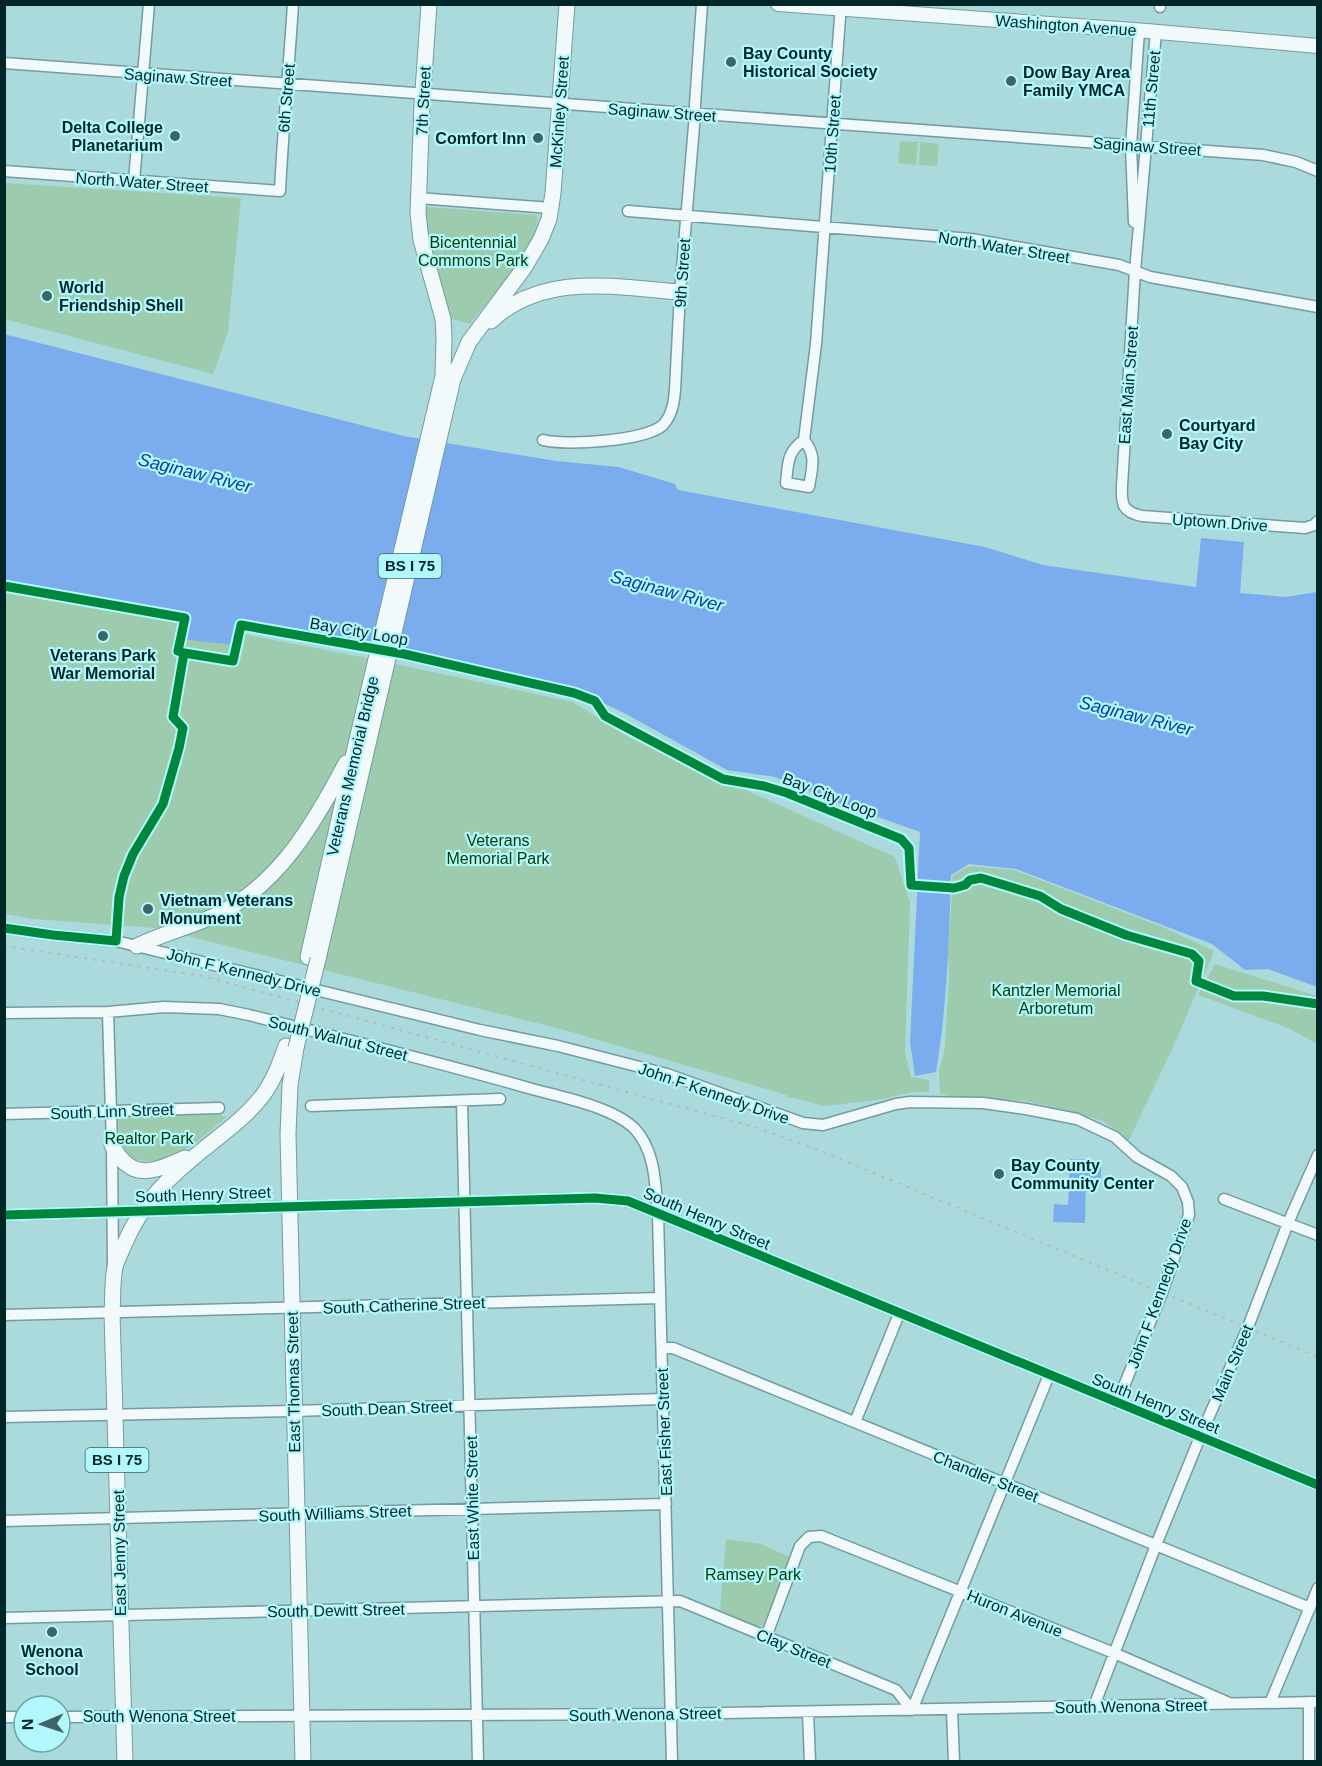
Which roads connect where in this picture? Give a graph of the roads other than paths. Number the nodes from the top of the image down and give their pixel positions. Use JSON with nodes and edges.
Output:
{"nodes":[{"id":1,"x":149,"y":4,"type":"edge"},
{"id":2,"x":293,"y":4,"type":"edge"},
{"id":3,"x":429,"y":4,"type":"edge"},
{"id":4,"x":567,"y":4,"type":"edge"},
{"id":5,"x":702,"y":4,"type":"edge"},
{"id":6,"x":778,"y":4,"type":"edge"},
{"id":7,"x":841,"y":7,"type":"edge"},
{"id":8,"x":1139,"y":31,"type":"junction"},
{"id":9,"x":1156,"y":32,"type":"junction"},
{"id":10,"x":1317,"y":46,"type":"edge"},
{"id":11,"x":4,"y":63,"type":"edge"},
{"id":12,"x":143,"y":74,"type":"junction"},
{"id":13,"x":288,"y":85,"type":"junction"},
{"id":14,"x":422,"y":94,"type":"junction"},
{"id":15,"x":559,"y":104,"type":"junction"},
{"id":16,"x":695,"y":114,"type":"junction"},
{"id":17,"x":833,"y":124,"type":"junction"},
{"id":18,"x":1131,"y":146,"type":"junction"},
{"id":19,"x":1147,"y":147,"type":"junction"},
{"id":20,"x":4,"y":171,"type":"edge"},
{"id":21,"x":1317,"y":171,"type":"edge"},
{"id":22,"x":134,"y":181,"type":"junction"},
{"id":23,"x":280,"y":191,"type":"joint"},
{"id":24,"x":418,"y":198,"type":"junction"},
{"id":25,"x":628,"y":211,"type":"dead end"},
{"id":26,"x":550,"y":213,"type":"junction"},
{"id":27,"x":686,"y":216,"type":"junction"},
{"id":28,"x":824,"y":228,"type":"junction"},
{"id":29,"x":1136,"y":259,"type":"junction"},
{"id":30,"x":1135,"y":271,"type":"junction"},
{"id":31,"x":680,"y":292,"type":"junction"},
{"id":32,"x":1317,"y":308,"type":"edge"},
{"id":33,"x":469,"y":342,"type":"junction"},
{"id":34,"x":441,"y":407,"type":"junction"},
{"id":35,"x":804,"y":440,"type":"dead end"},
{"id":36,"x":548,"y":441,"type":"dead end"},
{"id":37,"x":1127,"y":510,"type":"joint"},
{"id":38,"x":1316,"y":523,"type":"edge"},
{"id":39,"x":368,"y":722,"type":"junction"},
{"id":40,"x":356,"y":744,"type":"junction"},
{"id":41,"x":4,"y":928,"type":"edge"},
{"id":42,"x":137,"y":946,"type":"junction"},
{"id":43,"x":313,"y":958,"type":"junction"},
{"id":44,"x":108,"y":1012,"type":"junction"},
{"id":45,"x":4,"y":1013,"type":"edge"},
{"id":46,"x":291,"y":1047,"type":"junction"},
{"id":47,"x":500,"y":1099,"type":"dead end"},
{"id":48,"x":462,"y":1101,"type":"junction"},
{"id":49,"x":311,"y":1106,"type":"dead end"},
{"id":50,"x":219,"y":1108,"type":"dead end"},
{"id":51,"x":110,"y":1112,"type":"junction"},
{"id":52,"x":4,"y":1114,"type":"edge"},
{"id":53,"x":112,"y":1145,"type":"junction"},
{"id":54,"x":204,"y":1149,"type":"junction"},
{"id":55,"x":648,"y":1150,"type":"joint"},
{"id":56,"x":1317,"y":1155,"type":"edge"},
{"id":57,"x":1224,"y":1199,"type":"dead end"},
{"id":58,"x":465,"y":1203,"type":"junction"},
{"id":59,"x":290,"y":1207,"type":"junction"},
{"id":60,"x":141,"y":1210,"type":"junction"},
{"id":61,"x":111,"y":1211,"type":"junction"},
{"id":62,"x":4,"y":1215,"type":"edge"},
{"id":63,"x":658,"y":1215,"type":"junction"},
{"id":64,"x":1288,"y":1223,"type":"junction"},
{"id":65,"x":1317,"y":1235,"type":"edge"},
{"id":66,"x":113,"y":1282,"type":"junction"},
{"id":67,"x":660,"y":1298,"type":"junction"},
{"id":68,"x":467,"y":1303,"type":"junction"},
{"id":69,"x":291,"y":1309,"type":"junction"},
{"id":70,"x":112,"y":1313,"type":"junction"},
{"id":71,"x":899,"y":1314,"type":"junction"},
{"id":72,"x":4,"y":1315,"type":"edge"},
{"id":73,"x":662,"y":1348,"type":"junction"},
{"id":74,"x":1048,"y":1376,"type":"junction"},
{"id":75,"x":663,"y":1399,"type":"junction"},
{"id":76,"x":1117,"y":1403,"type":"junction"},
{"id":77,"x":470,"y":1405,"type":"junction"},
{"id":78,"x":294,"y":1411,"type":"junction"},
{"id":79,"x":115,"y":1414,"type":"junction"},
{"id":80,"x":4,"y":1417,"type":"edge"},
{"id":81,"x":855,"y":1422,"type":"junction"},
{"id":82,"x":1200,"y":1437,"type":"junction"},
{"id":83,"x":1005,"y":1483,"type":"junction"},
{"id":84,"x":1317,"y":1485,"type":"edge"},
{"id":85,"x":666,"y":1504,"type":"junction"},
{"id":86,"x":472,"y":1509,"type":"junction"},
{"id":87,"x":296,"y":1514,"type":"junction"},
{"id":88,"x":119,"y":1519,"type":"junction"},
{"id":89,"x":4,"y":1521,"type":"edge"},
{"id":90,"x":1156,"y":1545,"type":"junction"},
{"id":91,"x":1317,"y":1588,"type":"edge"},
{"id":92,"x":960,"y":1592,"type":"junction"},
{"id":93,"x":668,"y":1602,"type":"junction"},
{"id":94,"x":475,"y":1606,"type":"junction"},
{"id":95,"x":1310,"y":1608,"type":"junction"},
{"id":96,"x":298,"y":1611,"type":"junction"},
{"id":97,"x":121,"y":1616,"type":"junction"},
{"id":98,"x":4,"y":1618,"type":"edge"},
{"id":99,"x":766,"y":1637,"type":"junction"},
{"id":100,"x":1114,"y":1653,"type":"junction"},
{"id":101,"x":1313,"y":1702,"type":"edge"},
{"id":102,"x":1270,"y":1703,"type":"junction"},
{"id":103,"x":1230,"y":1704,"type":"junction"},
{"id":104,"x":1094,"y":1706,"type":"junction"},
{"id":105,"x":912,"y":1710,"type":"junction"},
{"id":106,"x":952,"y":1710,"type":"junction"},
{"id":107,"x":808,"y":1712,"type":"junction"},
{"id":108,"x":670,"y":1714,"type":"junction"},
{"id":109,"x":477,"y":1715,"type":"junction"},
{"id":110,"x":124,"y":1716,"type":"junction"},
{"id":111,"x":302,"y":1716,"type":"junction"},
{"id":112,"x":72,"y":1717,"type":"edge"},
{"id":113,"x":125,"y":1761,"type":"edge"},
{"id":114,"x":303,"y":1761,"type":"edge"},
{"id":115,"x":478,"y":1761,"type":"edge"},
{"id":116,"x":672,"y":1761,"type":"edge"},
{"id":117,"x":810,"y":1761,"type":"edge"},
{"id":118,"x":954,"y":1761,"type":"edge"},
{"id":119,"x":1309,"y":1761,"type":"edge"}],
"edges":[{"from":1,"to":12,"type":"street"},
{"from":2,"to":13,"type":"street","name":"6th Street"},
{"from":3,"to":14,"type":"highway","name":"7th Street","number":"BS I 75"},
{"from":4,"to":15,"type":"highway","name":"McKinley Street","number":"BS I 75"},
{"from":5,"to":16,"type":"street","name":"9th Street"},
{"from":6,"to":7,"type":"main road","name":"Washington Avenue"},
{"from":7,"to":8,"type":"main road","name":"Washington Avenue"},
{"from":7,"to":17,"type":"street","name":"10th Street"},
{"from":8,"to":9,"type":"main road","name":"Washington Avenue"},
{"from":8,"to":18,"type":"street","name":"East Main Street"},
{"from":9,"to":10,"type":"main road","name":"Washington Avenue"},
{"from":9,"to":19,"type":"street","name":"11th Street"},
{"from":11,"to":12,"type":"street","name":"Saginaw Street"},
{"from":12,"to":13,"type":"street","name":"Saginaw Street"},
{"from":12,"to":22,"type":"street"},
{"from":13,"to":14,"type":"street","name":"Saginaw Street"},
{"from":13,"to":23,"type":"street","name":"6th Street"},
{"from":14,"to":15,"type":"street","name":"Saginaw Street"},
{"from":14,"to":24,"type":"highway","name":"7th Street","number":"BS I 75"},
{"from":15,"to":16,"type":"street","name":"Saginaw Street"},
{"from":15,"to":26,"type":"highway","name":"McKinley Street","number":"BS I 75"},
{"from":16,"to":17,"type":"street","name":"Saginaw Street"},
{"from":16,"to":27,"type":"street","name":"9th Street"},
{"from":17,"to":18,"type":"street","name":"Saginaw Street"},
{"from":17,"to":28,"type":"street","name":"10th Street"},
{"from":18,"to":19,"type":"street","name":"Saginaw Street"},
{"from":18,"to":29,"type":"street","name":"East Main Street"},
{"from":19,"to":21,"type":"street","name":"Saginaw Street"},
{"from":19,"to":29,"type":"street","name":"East Main Street"},
{"from":20,"to":22,"type":"street","name":"North Water Street"},
{"from":22,"to":23,"type":"street","name":"North Water Street"},
{"from":24,"to":26,"type":"street"},
{"from":24,"to":34,"type":"highway","name":"Veterans Memorial Bridge","number":"BS I 75"},
{"from":25,"to":27,"type":"street","name":"North Water Street"},
{"from":26,"to":33,"type":"highway","name":"Veterans Memorial Bridge","number":"BS I 75"},
{"from":27,"to":28,"type":"street","name":"North Water Street"},
{"from":27,"to":31,"type":"street","name":"9th Street"},
{"from":28,"to":30,"type":"street","name":"North Water Street"},
{"from":28,"to":35,"type":"street","name":"10th Street"},
{"from":29,"to":30,"type":"street","name":"East Main Street"},
{"from":30,"to":32,"type":"street","name":"North Water Street"},
{"from":30,"to":37,"type":"street","name":"East Main Street"},
{"from":31,"to":33,"type":"highway"},
{"from":31,"to":36,"type":"street","name":"9th Street"},
{"from":33,"to":34,"type":"highway","name":"Veterans Memorial Bridge","number":"BS I 75"},
{"from":34,"to":39,"type":"highway","name":"Veterans Memorial Bridge","number":"BS I 75"},
{"from":37,"to":38,"type":"street","name":"Uptown Drive"},
{"from":39,"to":40,"type":"highway","name":"Veterans Memorial Bridge","number":"BS I 75"},
{"from":39,"to":43,"type":"highway","name":"Veterans Memorial Bridge","number":"BS I 75"},
{"from":40,"to":42,"type":"highway"},
{"from":40,"to":43,"type":"highway","name":"Veterans Memorial Bridge","number":"BS I 75"},
{"from":41,"to":42,"type":"street","name":"John F Kennedy Drive"},
{"from":42,"to":76,"type":"street","name":"John F Kennedy Drive"},
{"from":43,"to":46,"type":"highway","name":"Veterans Memorial Bridge","number":"BS I 75","bridge":true},
{"from":44,"to":45,"type":"street","name":"South Walnut Street"},
{"from":44,"to":51,"type":"street","name":"East Jenny Street"},
{"from":44,"to":55,"type":"street","name":"South Walnut Street"},
{"from":46,"to":54,"type":"highway","name":"Veterans Memorial Bridge","number":"BS I 75"},
{"from":46,"to":59,"type":"highway","name":"East Thomas Street","number":"BS I 75"},
{"from":47,"to":48,"type":"street"},
{"from":48,"to":49,"type":"street"},
{"from":48,"to":58,"type":"street","name":"East White Street"},
{"from":50,"to":51,"type":"street","name":"South Linn Street"},
{"from":51,"to":52,"type":"street","name":"South Linn Street"},
{"from":51,"to":53,"type":"street","name":"East Jenny Street"},
{"from":53,"to":54,"type":"highway"},
{"from":53,"to":61,"type":"street","name":"East Jenny Street"},
{"from":54,"to":60,"type":"highway","name":"Veterans Memorial Bridge","number":"BS I 75"},
{"from":55,"to":63,"type":"street","name":"East Fisher Street"},
{"from":56,"to":64,"type":"street","name":"Main Street"},
{"from":57,"to":64,"type":"street"},
{"from":58,"to":59,"type":"street","name":"South Henry Street"},
{"from":58,"to":63,"type":"street","name":"South Henry Street"},
{"from":58,"to":68,"type":"street","name":"East White Street"},
{"from":59,"to":60,"type":"street","name":"South Henry Street"},
{"from":59,"to":69,"type":"highway","name":"East Thomas Street","number":"BS I 75"},
{"from":60,"to":61,"type":"street","name":"South Henry Street"},
{"from":60,"to":66,"type":"highway","name":"East Jenny Street","number":"BS I 75"},
{"from":61,"to":62,"type":"street","name":"South Henry Street"},
{"from":61,"to":66,"type":"street","name":"East Jenny Street"},
{"from":63,"to":67,"type":"street","name":"East Fisher Street"},
{"from":63,"to":71,"type":"street","name":"South Henry Street"},
{"from":64,"to":65,"type":"street"},
{"from":64,"to":82,"type":"street","name":"Main Street"},
{"from":66,"to":70,"type":"highway","name":"East Jenny Street","number":"BS I 75"},
{"from":67,"to":68,"type":"street","name":"South Catherine Street"},
{"from":67,"to":73,"type":"street","name":"East Fisher Street"},
{"from":68,"to":69,"type":"street","name":"South Catherine Street"},
{"from":68,"to":77,"type":"street","name":"East White Street"},
{"from":69,"to":70,"type":"street","name":"South Catherine Street"},
{"from":69,"to":78,"type":"highway","name":"East Thomas Street","number":"BS I 75"},
{"from":70,"to":72,"type":"street","name":"South Catherine Street"},
{"from":70,"to":79,"type":"highway","name":"East Jenny Street","number":"BS I 75"},
{"from":71,"to":74,"type":"street","name":"South Henry Street"},
{"from":71,"to":81,"type":"street"},
{"from":73,"to":75,"type":"street","name":"East Fisher Street"},
{"from":73,"to":81,"type":"street","name":"Chandler Street"},
{"from":74,"to":76,"type":"street","name":"South Henry Street"},
{"from":74,"to":83,"type":"street"},
{"from":75,"to":77,"type":"street","name":"South Dean Street"},
{"from":75,"to":85,"type":"street","name":"East Fisher Street"},
{"from":76,"to":82,"type":"street","name":"South Henry Street"},
{"from":77,"to":78,"type":"street","name":"South Dean Street"},
{"from":77,"to":86,"type":"street","name":"East White Street"},
{"from":78,"to":79,"type":"street","name":"South Dean Street"},
{"from":78,"to":87,"type":"highway","name":"East Thomas Street","number":"BS I 75"},
{"from":79,"to":80,"type":"street","name":"South Dean Street"},
{"from":79,"to":88,"type":"highway","name":"East Jenny Street","number":"BS I 75"},
{"from":81,"to":83,"type":"street","name":"Chandler Street"},
{"from":82,"to":84,"type":"street","name":"South Henry Street"},
{"from":82,"to":90,"type":"street","name":"Main Street"},
{"from":83,"to":90,"type":"street","name":"Chandler Street"},
{"from":83,"to":92,"type":"street"},
{"from":85,"to":86,"type":"street","name":"South Williams Street"},
{"from":85,"to":93,"type":"street","name":"East Fisher Street"},
{"from":86,"to":87,"type":"street","name":"South Williams Street"},
{"from":86,"to":94,"type":"street","name":"East White Street"},
{"from":87,"to":88,"type":"street","name":"South Williams Street"},
{"from":87,"to":96,"type":"highway","name":"East Thomas Street","number":"BS I 75"},
{"from":88,"to":89,"type":"street","name":"South Williams Street"},
{"from":88,"to":97,"type":"highway","name":"East Jenny Street","number":"BS I 75"},
{"from":90,"to":95,"type":"street","name":"Chandler Street"},
{"from":90,"to":100,"type":"street","name":"Main Street"},
{"from":91,"to":95,"type":"street"},
{"from":92,"to":99,"type":"street","name":"Huron Avenue"},
{"from":92,"to":100,"type":"street","name":"Huron Avenue"},
{"from":92,"to":105,"type":"street"},
{"from":93,"to":94,"type":"street","name":"South Dewitt Street"},
{"from":93,"to":99,"type":"street","name":"Clay Street"},
{"from":93,"to":108,"type":"street","name":"East Fisher Street"},
{"from":94,"to":96,"type":"street","name":"South Dewitt Street"},
{"from":94,"to":109,"type":"street","name":"East White Street"},
{"from":95,"to":102,"type":"street"},
{"from":96,"to":97,"type":"street","name":"South Dewitt Street"},
{"from":96,"to":111,"type":"highway","name":"East Thomas Street","number":"BS I 75"},
{"from":97,"to":98,"type":"street","name":"South Dewitt Street"},
{"from":97,"to":110,"type":"highway","name":"East Jenny Street","number":"BS I 75"},
{"from":99,"to":105,"type":"street","name":"Clay Street"},
{"from":100,"to":103,"type":"street","name":"Huron Avenue"},
{"from":100,"to":104,"type":"street","name":"Main Street"},
{"from":101,"to":102,"type":"street"},
{"from":101,"to":119,"type":"street"},
{"from":102,"to":103,"type":"street","name":"South Wenona Street"},
{"from":103,"to":104,"type":"street","name":"South Wenona Street"},
{"from":104,"to":106,"type":"street","name":"South Wenona Street"},
{"from":105,"to":106,"type":"street","name":"South Wenona Street"},
{"from":105,"to":107,"type":"street","name":"South Wenona Street"},
{"from":106,"to":118,"type":"street"},
{"from":107,"to":108,"type":"street","name":"South Wenona Street"},
{"from":107,"to":117,"type":"street"},
{"from":108,"to":109,"type":"street","name":"South Wenona Street"},
{"from":108,"to":116,"type":"street","name":"East Fisher Street"},
{"from":109,"to":111,"type":"street","name":"South Wenona Street"},
{"from":109,"to":115,"type":"street","name":"East White Street"},
{"from":110,"to":111,"type":"street","name":"South Wenona Street"},
{"from":110,"to":112,"type":"street","name":"South Wenona Street"},
{"from":110,"to":113,"type":"highway","number":"BS I 75"},
{"from":111,"to":114,"type":"highway","number":"BS I 75"}]}
